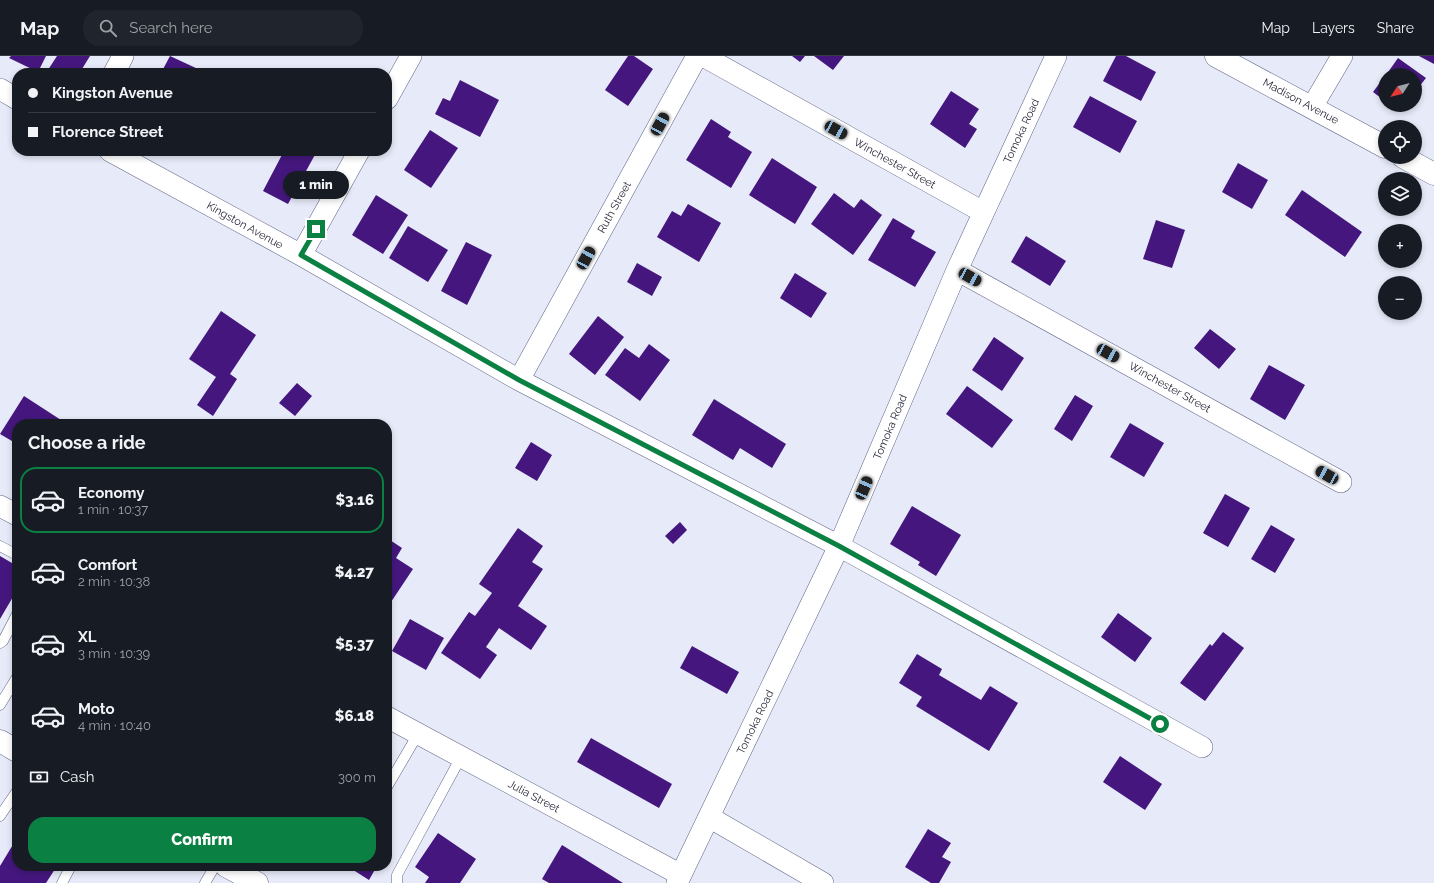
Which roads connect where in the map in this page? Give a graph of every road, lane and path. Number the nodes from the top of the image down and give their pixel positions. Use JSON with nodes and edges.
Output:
{"nodes":[{"id":1,"x":123,"y":56,"type":"edge"},
{"id":2,"x":411,"y":56,"type":"edge"},
{"id":3,"x":697,"y":56,"type":"edge"},
{"id":4,"x":703,"y":56,"type":"edge"},
{"id":5,"x":1056,"y":56,"type":"edge"},
{"id":6,"x":1216,"y":56,"type":"edge"},
{"id":7,"x":1342,"y":56,"type":"edge"},
{"id":8,"x":117,"y":68,"type":"edge"},
{"id":9,"x":0,"y":89,"type":"edge"},
{"id":10,"x":392,"y":90,"type":"edge"},
{"id":11,"x":12,"y":95,"type":"edge"},
{"id":12,"x":1312,"y":107,"type":"junction"},
{"id":13,"x":1378,"y":143,"type":"edge"},
{"id":14,"x":119,"y":156,"type":"edge"},
{"id":15,"x":355,"y":156,"type":"edge"},
{"id":16,"x":1416,"y":164,"type":"edge"},
{"id":17,"x":1434,"y":174,"type":"edge"},
{"id":18,"x":983,"y":212,"type":"junction"},
{"id":19,"x":301,"y":255,"type":"junction"},
{"id":20,"x":957,"y":270,"type":"junction"},
{"id":21,"x":519,"y":380,"type":"junction"},
{"id":22,"x":1341,"y":482,"type":"dead end"},
{"id":23,"x":0,"y":506,"type":"edge"},
{"id":24,"x":12,"y":512,"type":"edge"},
{"id":25,"x":0,"y":546,"type":"edge"},
{"id":26,"x":839,"y":546,"type":"junction"},
{"id":27,"x":12,"y":552,"type":"edge"},
{"id":28,"x":12,"y":624,"type":"edge"},
{"id":29,"x":0,"y":643,"type":"edge"},
{"id":30,"x":12,"y":685,"type":"edge"},
{"id":31,"x":0,"y":705,"type":"edge"},
{"id":32,"x":392,"y":720,"type":"edge"},
{"id":33,"x":418,"y":734,"type":"junction"},
{"id":34,"x":0,"y":741,"type":"edge"},
{"id":35,"x":1202,"y":747,"type":"dead end"},
{"id":36,"x":12,"y":748,"type":"edge"},
{"id":37,"x":461,"y":757,"type":"junction"},
{"id":38,"x":392,"y":778,"type":"edge"},
{"id":39,"x":12,"y":798,"type":"edge"},
{"id":40,"x":0,"y":816,"type":"edge"},
{"id":41,"x":709,"y":817,"type":"junction"},
{"id":42,"x":68,"y":871,"type":"edge"},
{"id":43,"x":212,"y":871,"type":"edge"},
{"id":44,"x":235,"y":871,"type":"edge"},
{"id":45,"x":679,"y":879,"type":"edge"},
{"id":46,"x":62,"y":883,"type":"edge"},
{"id":47,"x":205,"y":883,"type":"edge"},
{"id":48,"x":257,"y":883,"type":"edge"},
{"id":49,"x":397,"y":883,"type":"edge"},
{"id":50,"x":823,"y":883,"type":"edge"}],
"edges":[{"from":1,"to":8,"type":"street"},
{"from":2,"to":10,"type":"street"},
{"from":3,"to":21,"type":"street","name":"Ruth Street"},
{"from":4,"to":18,"type":"street","name":"Winchester Street"},
{"from":5,"to":18,"type":"street","name":"Tomoka Road"},
{"from":6,"to":12,"type":"street","name":"Madison Avenue"},
{"from":7,"to":12,"type":"street"},
{"from":9,"to":11,"type":"street"},
{"from":12,"to":13,"type":"street","name":"Madison Avenue"},
{"from":14,"to":19,"type":"street","name":"Kingston Avenue"},
{"from":15,"to":19,"type":"street"},
{"from":16,"to":17,"type":"street"},
{"from":18,"to":20,"type":"street","name":"Tomoka Road"},
{"from":19,"to":21,"type":"street","name":"Kingston Avenue"},
{"from":20,"to":22,"type":"street","name":"Winchester Street"},
{"from":20,"to":26,"type":"street","name":"Tomoka Road"},
{"from":21,"to":26,"type":"street","name":"Kingston Avenue"},
{"from":23,"to":24,"type":"street"},
{"from":25,"to":27,"type":"lane"},
{"from":26,"to":35,"type":"street","name":"Kingston Avenue"},
{"from":26,"to":41,"type":"street","name":"Tomoka Road"},
{"from":28,"to":29,"type":"lane"},
{"from":30,"to":31,"type":"lane"},
{"from":32,"to":33,"type":"street","name":"Julia Street"},
{"from":33,"to":37,"type":"street","name":"Julia Street"},
{"from":33,"to":38,"type":"lane"},
{"from":34,"to":36,"type":"street"},
{"from":37,"to":45,"type":"street","name":"Julia Street"},
{"from":37,"to":49,"type":"lane"},
{"from":39,"to":40,"type":"lane"},
{"from":41,"to":45,"type":"street","name":"Tomoka Road"},
{"from":41,"to":50,"type":"street"},
{"from":42,"to":46,"type":"lane"},
{"from":43,"to":47,"type":"lane"},
{"from":44,"to":48,"type":"street"}]}
